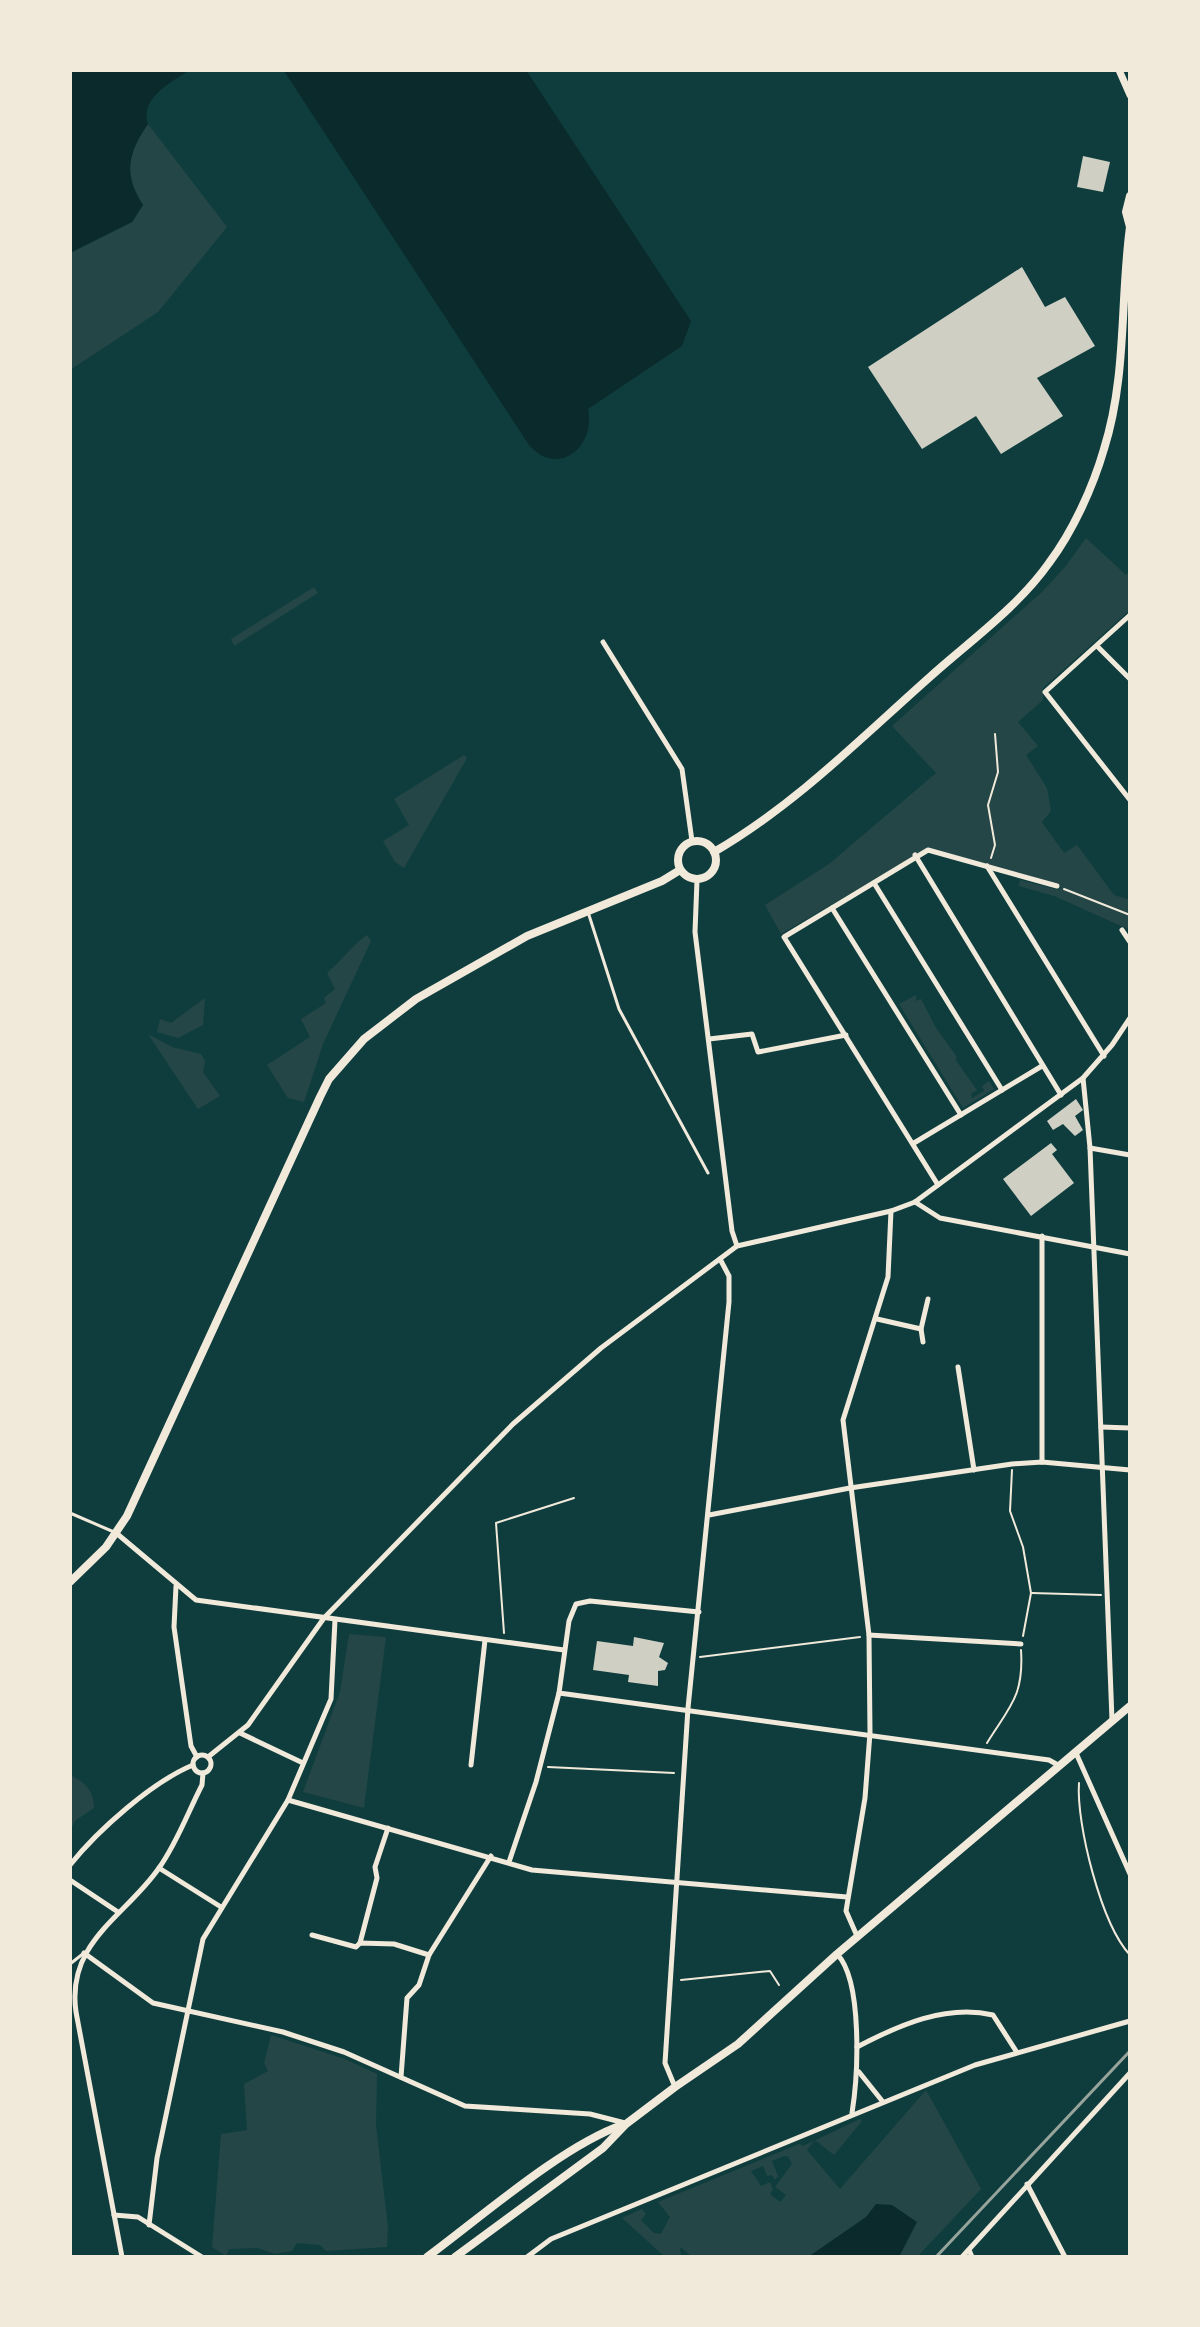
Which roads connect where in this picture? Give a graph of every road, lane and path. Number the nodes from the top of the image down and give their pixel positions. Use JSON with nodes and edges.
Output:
{"nodes":[{"id":1,"x":1119,"y":70,"type":"edge"},
{"id":2,"x":1130,"y":95,"type":"edge"},
{"id":3,"x":1130,"y":196,"type":"edge"},
{"id":4,"x":1130,"y":227,"type":"edge"},
{"id":5,"x":1130,"y":615,"type":"edge"},
{"id":6,"x":603,"y":642,"type":"dead end"},
{"id":7,"x":1098,"y":647,"type":"junction"},
{"id":8,"x":1130,"y":679,"type":"edge"},
{"id":9,"x":995,"y":734,"type":"dead end"},
{"id":10,"x":1130,"y":800,"type":"edge"},
{"id":11,"x":692,"y":841,"type":"junction"},
{"id":12,"x":714,"y":852,"type":"junction"},
{"id":13,"x":915,"y":855,"type":"junction"},
{"id":14,"x":987,"y":866,"type":"junction"},
{"id":15,"x":680,"y":870,"type":"junction"},
{"id":16,"x":697,"y":880,"type":"junction"},
{"id":17,"x":874,"y":883,"type":"junction"},
{"id":18,"x":1057,"y":886,"type":"joint"},
{"id":19,"x":832,"y":908,"type":"junction"},
{"id":20,"x":588,"y":912,"type":"junction"},
{"id":21,"x":1130,"y":915,"type":"edge"},
{"id":22,"x":1122,"y":930,"type":"dead end"},
{"id":23,"x":1130,"y":942,"type":"edge"},
{"id":24,"x":1130,"y":1018,"type":"edge"},
{"id":25,"x":846,"y":1035,"type":"junction"},
{"id":26,"x":709,"y":1039,"type":"junction"},
{"id":27,"x":1104,"y":1056,"type":"junction"},
{"id":28,"x":1042,"y":1066,"type":"junction"},
{"id":29,"x":1083,"y":1078,"type":"junction"},
{"id":30,"x":1002,"y":1090,"type":"junction"},
{"id":31,"x":1061,"y":1095,"type":"junction"},
{"id":32,"x":961,"y":1115,"type":"junction"},
{"id":33,"x":914,"y":1143,"type":"junction"},
{"id":34,"x":1090,"y":1148,"type":"junction"},
{"id":35,"x":1130,"y":1155,"type":"edge"},
{"id":36,"x":708,"y":1173,"type":"dead end"},
{"id":37,"x":938,"y":1185,"type":"junction"},
{"id":38,"x":915,"y":1202,"type":"junction"},
{"id":39,"x":891,"y":1211,"type":"junction"},
{"id":40,"x":1042,"y":1236,"type":"junction"},
{"id":41,"x":1093,"y":1245,"type":"junction"},
{"id":42,"x":737,"y":1246,"type":"junction"},
{"id":43,"x":1130,"y":1254,"type":"edge"},
{"id":44,"x":720,"y":1259,"type":"junction"},
{"id":45,"x":928,"y":1299,"type":"dead end"},
{"id":46,"x":877,"y":1319,"type":"junction"},
{"id":47,"x":921,"y":1329,"type":"junction"},
{"id":48,"x":923,"y":1342,"type":"dead end"},
{"id":49,"x":958,"y":1367,"type":"dead end"},
{"id":50,"x":1101,"y":1427,"type":"junction"},
{"id":51,"x":1130,"y":1428,"type":"edge"},
{"id":52,"x":1042,"y":1462,"type":"junction"},
{"id":53,"x":1012,"y":1464,"type":"junction"},
{"id":54,"x":1103,"y":1468,"type":"junction"},
{"id":55,"x":974,"y":1470,"type":"junction"},
{"id":56,"x":1130,"y":1470,"type":"edge"},
{"id":57,"x":850,"y":1488,"type":"junction"},
{"id":58,"x":574,"y":1498,"type":"dead end"},
{"id":59,"x":70,"y":1513,"type":"edge"},
{"id":60,"x":709,"y":1515,"type":"junction"},
{"id":61,"x":115,"y":1532,"type":"junction"},
{"id":62,"x":70,"y":1582,"type":"edge"},
{"id":63,"x":176,"y":1586,"type":"junction"},
{"id":64,"x":1031,"y":1593,"type":"junction"},
{"id":65,"x":1108,"y":1596,"type":"junction"},
{"id":66,"x":699,"y":1612,"type":"junction"},
{"id":67,"x":324,"y":1618,"type":"junction"},
{"id":68,"x":335,"y":1620,"type":"junction"},
{"id":69,"x":504,"y":1634,"type":"dead end"},
{"id":70,"x":869,"y":1635,"type":"junction"},
{"id":71,"x":485,"y":1640,"type":"junction"},
{"id":72,"x":1021,"y":1644,"type":"junction"},
{"id":73,"x":564,"y":1650,"type":"junction"},
{"id":74,"x":694,"y":1658,"type":"junction"},
{"id":75,"x":559,"y":1693,"type":"junction"},
{"id":76,"x":1130,"y":1706,"type":"edge"},
{"id":77,"x":688,"y":1708,"type":"junction"},
{"id":78,"x":1112,"y":1721,"type":"junction"},
{"id":79,"x":240,"y":1733,"type":"junction"},
{"id":80,"x":870,"y":1733,"type":"junction"},
{"id":81,"x":987,"y":1743,"type":"dead end"},
{"id":82,"x":1076,"y":1753,"type":"junction"},
{"id":83,"x":197,"y":1757,"type":"junction"},
{"id":84,"x":208,"y":1757,"type":"junction"},
{"id":85,"x":303,"y":1763,"type":"junction"},
{"id":86,"x":193,"y":1765,"type":"junction"},
{"id":87,"x":471,"y":1765,"type":"dead end"},
{"id":88,"x":540,"y":1766,"type":"junction"},
{"id":89,"x":1061,"y":1767,"type":"junction"},
{"id":90,"x":203,"y":1773,"type":"junction"},
{"id":91,"x":674,"y":1773,"type":"dead end"},
{"id":92,"x":1080,"y":1777,"type":"dead end"},
{"id":93,"x":288,"y":1800,"type":"junction"},
{"id":94,"x":388,"y":1828,"type":"junction"},
{"id":95,"x":491,"y":1856,"type":"junction"},
{"id":96,"x":509,"y":1862,"type":"junction"},
{"id":97,"x":70,"y":1865,"type":"edge"},
{"id":98,"x":159,"y":1868,"type":"junction"},
{"id":99,"x":1130,"y":1874,"type":"edge"},
{"id":100,"x":70,"y":1880,"type":"edge"},
{"id":101,"x":678,"y":1880,"type":"junction"},
{"id":102,"x":847,"y":1897,"type":"junction"},
{"id":103,"x":221,"y":1907,"type":"junction"},
{"id":104,"x":118,"y":1912,"type":"junction"},
{"id":105,"x":312,"y":1935,"type":"dead end"},
{"id":106,"x":857,"y":1936,"type":"junction"},
{"id":107,"x":360,"y":1943,"type":"junction"},
{"id":108,"x":84,"y":1953,"type":"junction"},
{"id":109,"x":837,"y":1954,"type":"junction"},
{"id":110,"x":429,"y":1955,"type":"junction"},
{"id":111,"x":1130,"y":1955,"type":"edge"},
{"id":112,"x":70,"y":1964,"type":"edge"},
{"id":113,"x":681,"y":1980,"type":"dead end"},
{"id":114,"x":779,"y":1985,"type":"dead end"},
{"id":115,"x":188,"y":2011,"type":"junction"},
{"id":116,"x":1130,"y":2021,"type":"edge"},
{"id":117,"x":857,"y":2047,"type":"junction"},
{"id":118,"x":1016,"y":2051,"type":"junction"},
{"id":119,"x":859,"y":2072,"type":"junction"},
{"id":120,"x":1130,"y":2073,"type":"edge"},
{"id":121,"x":401,"y":2077,"type":"junction"},
{"id":122,"x":675,"y":2087,"type":"junction"},
{"id":123,"x":883,"y":2102,"type":"junction"},
{"id":124,"x":852,"y":2114,"type":"junction"},
{"id":125,"x":626,"y":2124,"type":"junction"},
{"id":126,"x":1029,"y":2187,"type":"junction"},
{"id":127,"x":114,"y":2215,"type":"junction"},
{"id":128,"x":149,"y":2225,"type":"junction"},
{"id":129,"x":969,"y":2250,"type":"junction"},
{"id":130,"x":457,"y":2256,"type":"edge"},
{"id":131,"x":122,"y":2257,"type":"edge"},
{"id":132,"x":202,"y":2257,"type":"edge"},
{"id":133,"x":427,"y":2257,"type":"edge"},
{"id":134,"x":527,"y":2257,"type":"edge"},
{"id":135,"x":962,"y":2257,"type":"edge"},
{"id":136,"x":972,"y":2257,"type":"edge"},
{"id":137,"x":1065,"y":2257,"type":"edge"}],
"edges":[{"from":1,"to":2,"type":"street"},
{"from":3,"to":4,"type":"main road"},
{"from":4,"to":12,"type":"main road"},
{"from":5,"to":7,"type":"street"},
{"from":6,"to":11,"type":"street"},
{"from":7,"to":8,"type":"street"},
{"from":7,"to":10,"type":"street"},
{"from":9,"to":14,"type":"path"},
{"from":11,"to":12,"type":"main road"},
{"from":11,"to":15,"type":"main road"},
{"from":12,"to":16,"type":"main road"},
{"from":13,"to":14,"type":"street"},
{"from":13,"to":17,"type":"street"},
{"from":13,"to":28,"type":"street"},
{"from":14,"to":18,"type":"street"},
{"from":14,"to":27,"type":"street"},
{"from":15,"to":16,"type":"main road"},
{"from":15,"to":20,"type":"main road"},
{"from":16,"to":26,"type":"street"},
{"from":17,"to":19,"type":"street"},
{"from":17,"to":30,"type":"street"},
{"from":18,"to":21,"type":"path"},
{"from":19,"to":25,"type":"street"},
{"from":19,"to":32,"type":"street"},
{"from":20,"to":36,"type":"lane"},
{"from":20,"to":61,"type":"main road"},
{"from":22,"to":23,"type":"street"},
{"from":24,"to":27,"type":"street"},
{"from":25,"to":26,"type":"street"},
{"from":25,"to":33,"type":"street"},
{"from":26,"to":42,"type":"street"},
{"from":27,"to":29,"type":"street"},
{"from":28,"to":30,"type":"street"},
{"from":28,"to":31,"type":"street"},
{"from":29,"to":31,"type":"street"},
{"from":29,"to":34,"type":"street"},
{"from":30,"to":32,"type":"street"},
{"from":31,"to":37,"type":"street"},
{"from":32,"to":33,"type":"street"},
{"from":33,"to":37,"type":"street"},
{"from":34,"to":35,"type":"street"},
{"from":34,"to":41,"type":"street"},
{"from":37,"to":38,"type":"street"},
{"from":38,"to":39,"type":"street"},
{"from":38,"to":40,"type":"street"},
{"from":39,"to":42,"type":"street"},
{"from":39,"to":46,"type":"street"},
{"from":40,"to":41,"type":"street"},
{"from":40,"to":52,"type":"street"},
{"from":41,"to":43,"type":"street"},
{"from":41,"to":50,"type":"street"},
{"from":42,"to":44,"type":"street"},
{"from":44,"to":60,"type":"street"},
{"from":44,"to":67,"type":"street"},
{"from":45,"to":47,"type":"street"},
{"from":46,"to":47,"type":"street"},
{"from":46,"to":57,"type":"street"},
{"from":47,"to":48,"type":"street"},
{"from":49,"to":55,"type":"street"},
{"from":50,"to":51,"type":"street"},
{"from":50,"to":54,"type":"street"},
{"from":52,"to":53,"type":"street"},
{"from":52,"to":54,"type":"street"},
{"from":53,"to":55,"type":"street"},
{"from":53,"to":64,"type":"path"},
{"from":54,"to":56,"type":"street"},
{"from":54,"to":65,"type":"street"},
{"from":55,"to":57,"type":"street"},
{"from":57,"to":60,"type":"street"},
{"from":57,"to":70,"type":"street"},
{"from":58,"to":69,"type":"path"},
{"from":59,"to":61,"type":"lane"},
{"from":60,"to":66,"type":"street"},
{"from":61,"to":62,"type":"main road"},
{"from":61,"to":63,"type":"street"},
{"from":63,"to":67,"type":"street"},
{"from":63,"to":83,"type":"street"},
{"from":64,"to":65,"type":"path"},
{"from":64,"to":72,"type":"path"},
{"from":65,"to":78,"type":"street"},
{"from":66,"to":73,"type":"street"},
{"from":66,"to":74,"type":"street"},
{"from":67,"to":68,"type":"street"},
{"from":67,"to":79,"type":"street"},
{"from":68,"to":71,"type":"street"},
{"from":68,"to":85,"type":"street"},
{"from":70,"to":72,"type":"street"},
{"from":70,"to":74,"type":"path"},
{"from":70,"to":80,"type":"street"},
{"from":71,"to":73,"type":"street"},
{"from":71,"to":87,"type":"street"},
{"from":72,"to":81,"type":"path"},
{"from":73,"to":75,"type":"street"},
{"from":74,"to":77,"type":"street"},
{"from":75,"to":77,"type":"street"},
{"from":75,"to":88,"type":"street"},
{"from":76,"to":78,"type":"main road"},
{"from":77,"to":80,"type":"street"},
{"from":77,"to":101,"type":"street"},
{"from":78,"to":82,"type":"main road"},
{"from":79,"to":84,"type":"street"},
{"from":79,"to":85,"type":"street"},
{"from":80,"to":89,"type":"street"},
{"from":80,"to":102,"type":"street"},
{"from":82,"to":89,"type":"main road"},
{"from":82,"to":99,"type":"street"},
{"from":83,"to":84,"type":"street"},
{"from":83,"to":86,"type":"street"},
{"from":84,"to":90,"type":"street"},
{"from":85,"to":93,"type":"street"},
{"from":86,"to":90,"type":"street"},
{"from":86,"to":97,"type":"street"},
{"from":88,"to":91,"type":"path"},
{"from":88,"to":96,"type":"street"},
{"from":89,"to":106,"type":"main road"},
{"from":90,"to":98,"type":"street"},
{"from":92,"to":111,"type":"path"},
{"from":93,"to":94,"type":"street"},
{"from":93,"to":103,"type":"street"},
{"from":94,"to":95,"type":"street"},
{"from":94,"to":107,"type":"street"},
{"from":95,"to":96,"type":"street"},
{"from":95,"to":110,"type":"street"},
{"from":96,"to":101,"type":"street"},
{"from":98,"to":103,"type":"street"},
{"from":98,"to":104,"type":"street"},
{"from":100,"to":104,"type":"street"},
{"from":101,"to":102,"type":"street"},
{"from":101,"to":122,"type":"street"},
{"from":102,"to":106,"type":"street"},
{"from":103,"to":115,"type":"street"},
{"from":104,"to":108,"type":"street"},
{"from":105,"to":107,"type":"street"},
{"from":106,"to":109,"type":"main road"},
{"from":107,"to":110,"type":"street"},
{"from":108,"to":112,"type":"lane"},
{"from":108,"to":115,"type":"street"},
{"from":108,"to":127,"type":"street"},
{"from":109,"to":117,"type":"street"},
{"from":109,"to":122,"type":"main road"},
{"from":110,"to":121,"type":"street"},
{"from":113,"to":114,"type":"path"},
{"from":115,"to":121,"type":"street"},
{"from":115,"to":128,"type":"street"},
{"from":116,"to":118,"type":"street"},
{"from":117,"to":118,"type":"street"},
{"from":117,"to":119,"type":"street"},
{"from":118,"to":123,"type":"street"},
{"from":119,"to":123,"type":"street"},
{"from":119,"to":124,"type":"street"},
{"from":120,"to":126,"type":"street"},
{"from":121,"to":125,"type":"street"},
{"from":122,"to":125,"type":"main road"},
{"from":123,"to":124,"type":"street"},
{"from":124,"to":134,"type":"street"},
{"from":125,"to":130,"type":"main road"},
{"from":125,"to":133,"type":"main road"},
{"from":126,"to":129,"type":"street"},
{"from":126,"to":137,"type":"street"},
{"from":127,"to":128,"type":"street"},
{"from":127,"to":131,"type":"street"},
{"from":128,"to":132,"type":"street"},
{"from":129,"to":135,"type":"street"},
{"from":129,"to":136,"type":"street"}]}
